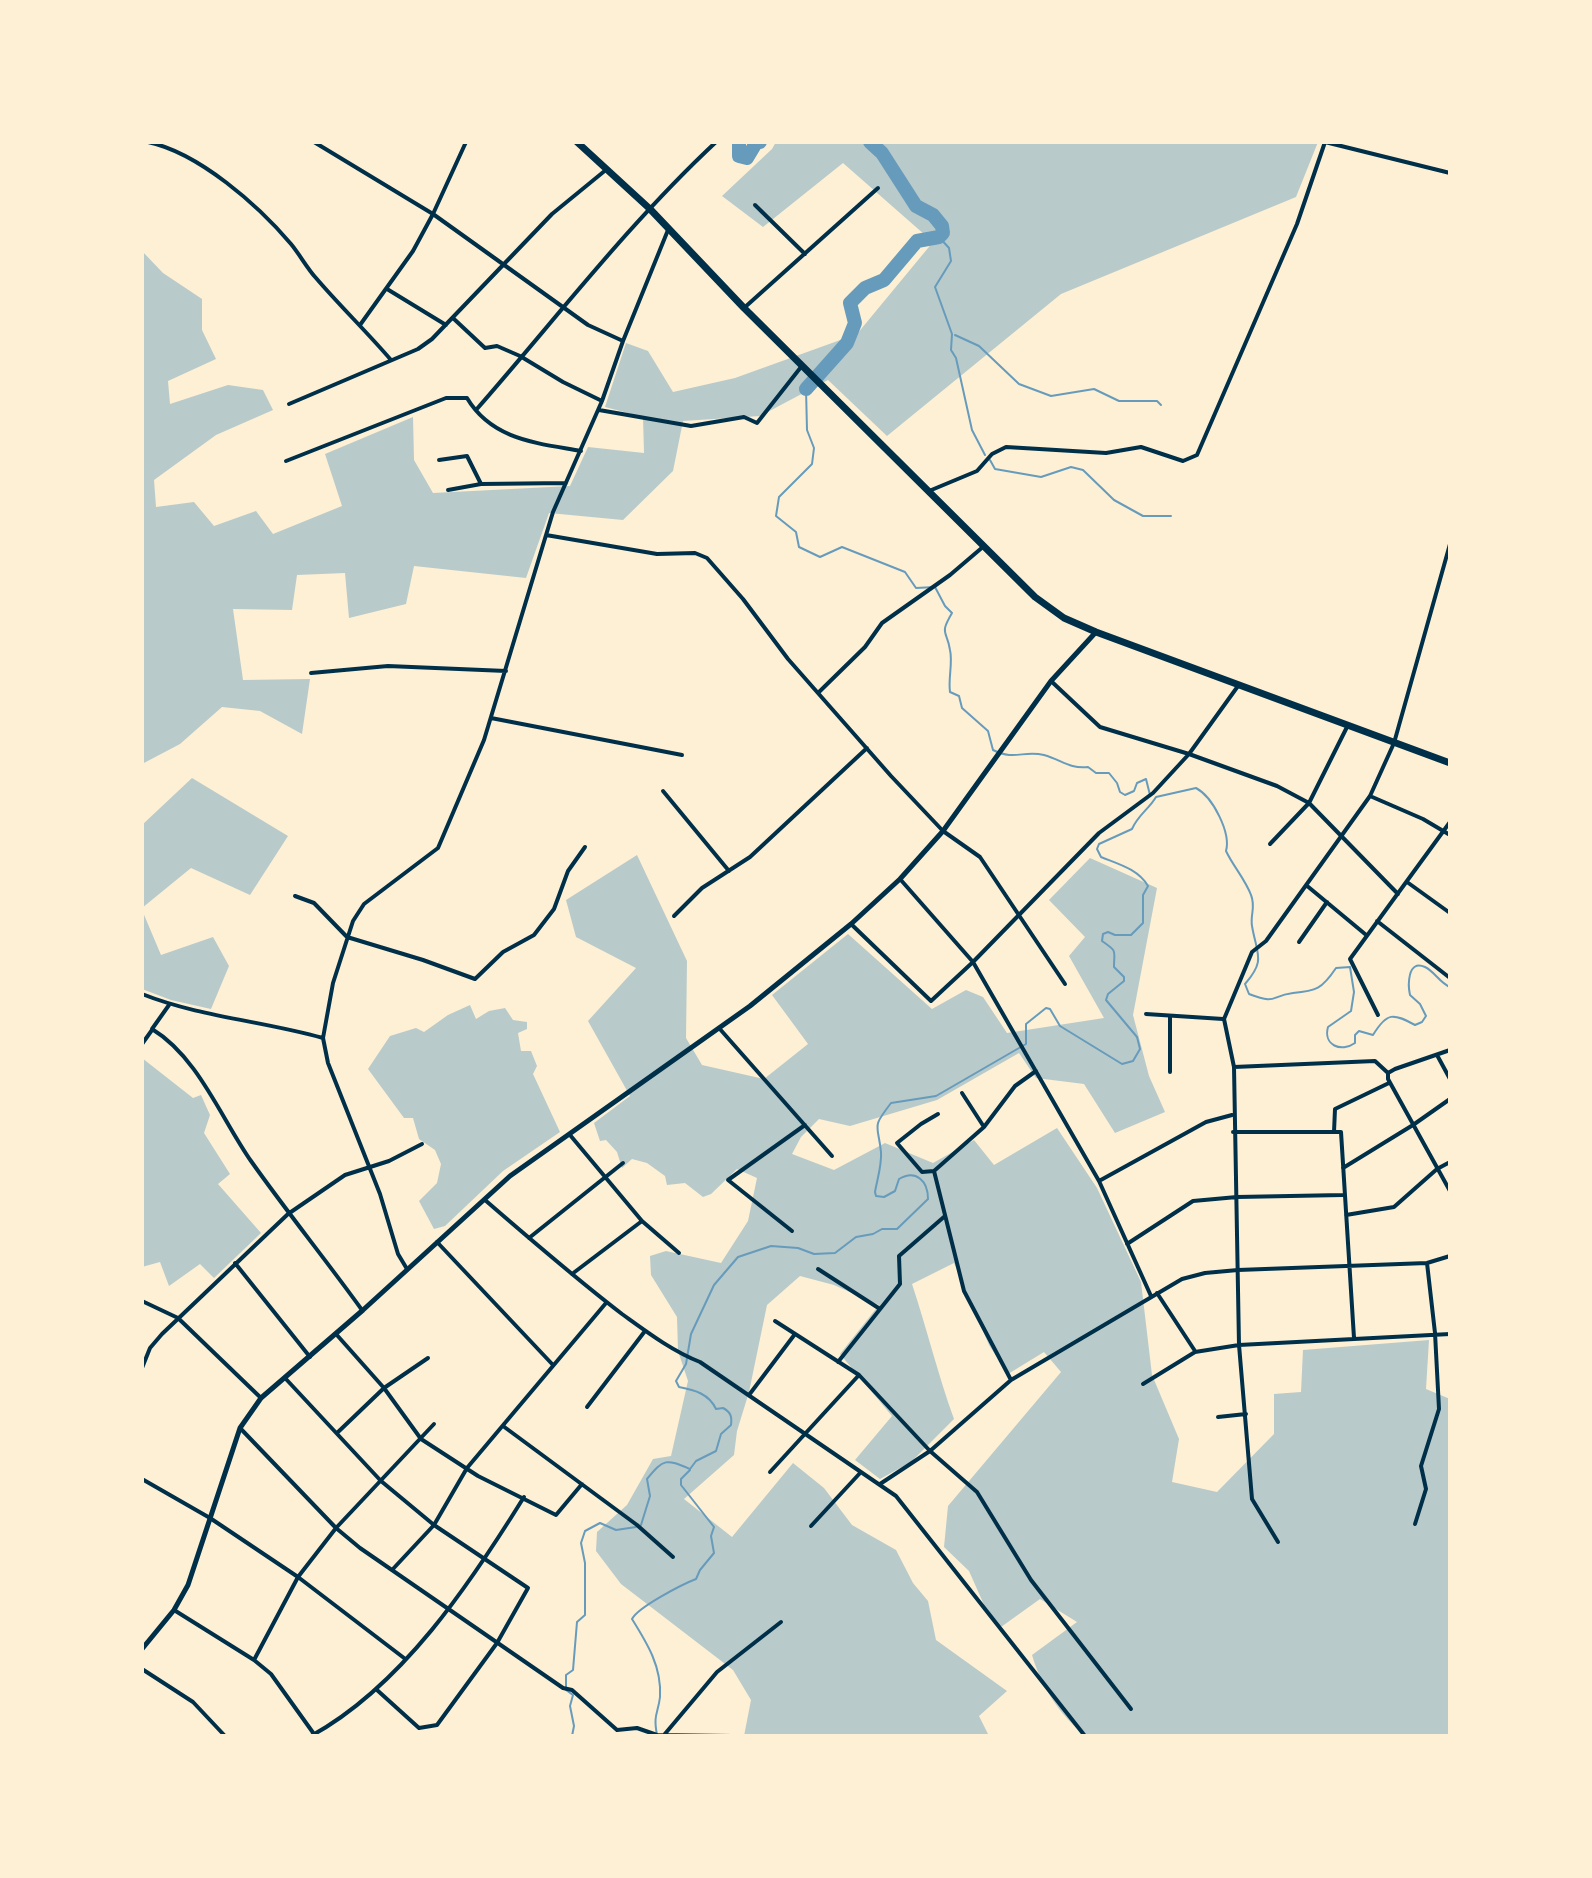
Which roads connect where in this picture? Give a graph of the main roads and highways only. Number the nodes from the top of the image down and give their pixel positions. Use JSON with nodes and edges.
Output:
{"nodes":[{"id":1,"x":583,"y":143,"type":"edge"},
{"id":2,"x":1450,"y":763,"type":"edge"}],
"edges":[{"from":1,"to":2,"type":"highway"}]}
